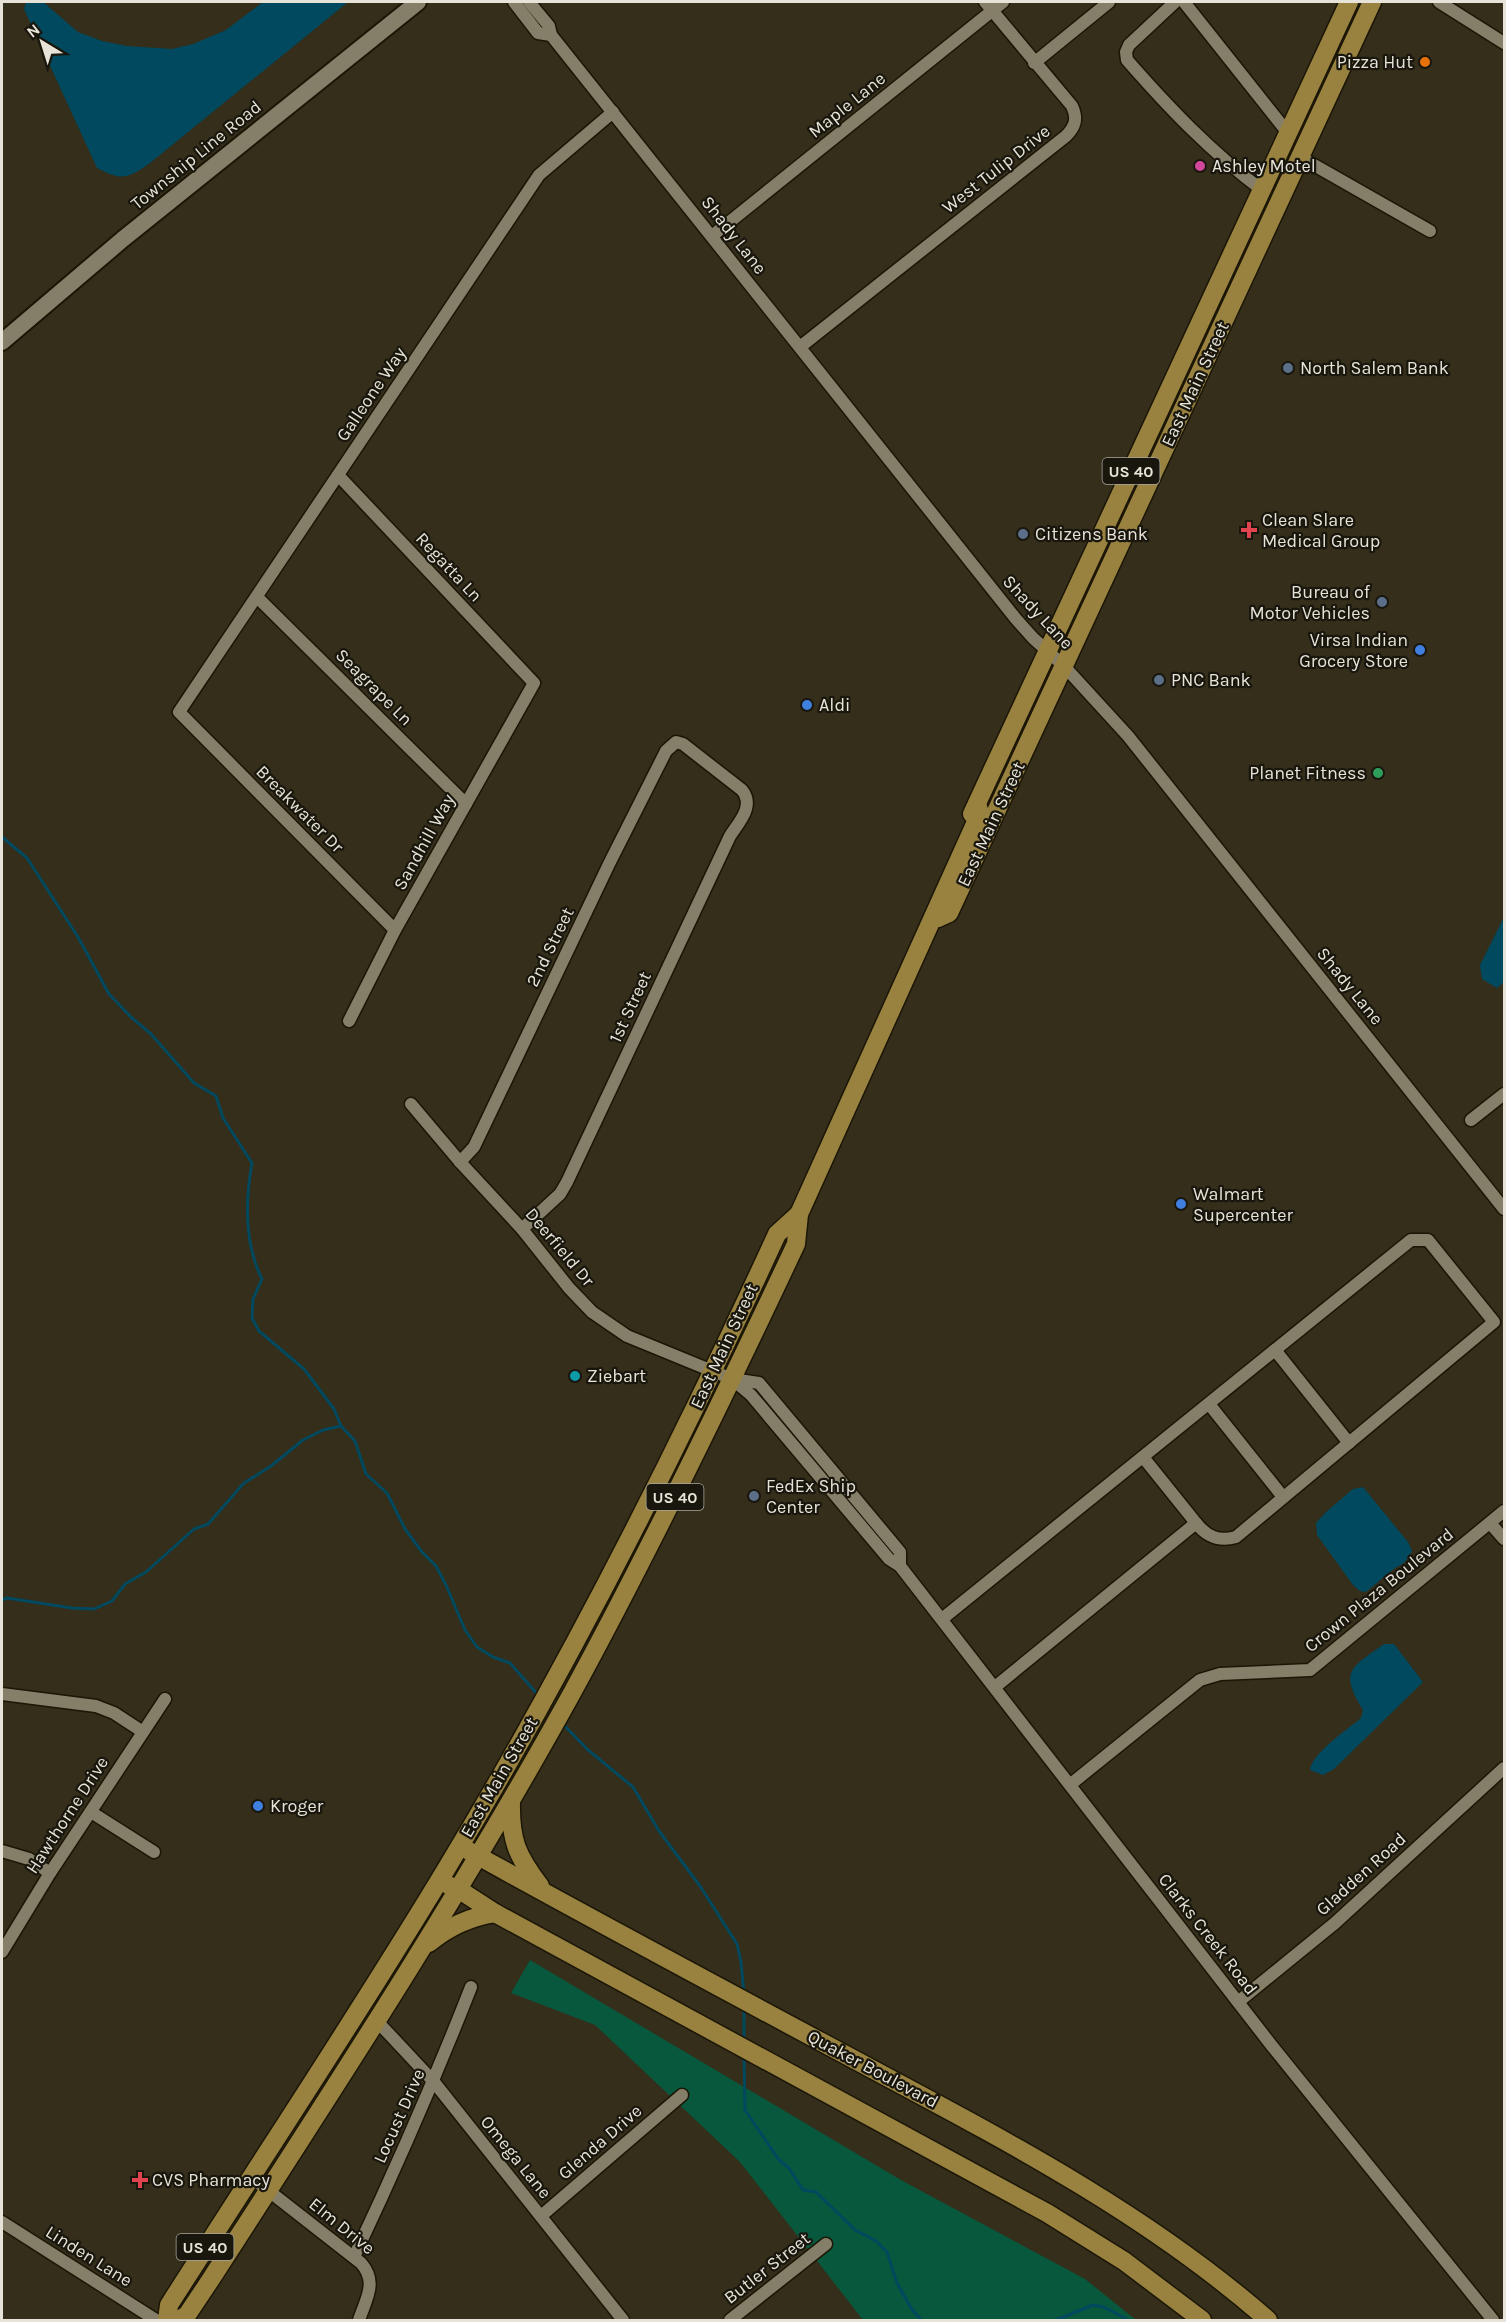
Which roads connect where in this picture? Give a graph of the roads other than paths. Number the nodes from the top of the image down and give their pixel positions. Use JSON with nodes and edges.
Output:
{"nodes":[{"id":1,"x":418,"y":2,"type":"edge"},
{"id":2,"x":514,"y":2,"type":"edge"},
{"id":3,"x":529,"y":2,"type":"edge"},
{"id":4,"x":1003,"y":2,"type":"edge"},
{"id":5,"x":1109,"y":2,"type":"edge"},
{"id":6,"x":1175,"y":2,"type":"edge"},
{"id":7,"x":1184,"y":2,"type":"edge"},
{"id":8,"x":1349,"y":2,"type":"edge"},
{"id":9,"x":1372,"y":2,"type":"edge"},
{"id":10,"x":1439,"y":2,"type":"edge"},
{"id":11,"x":989,"y":6,"type":"edge"},
{"id":12,"x":551,"y":34,"type":"junction"},
{"id":13,"x":1504,"y":43,"type":"edge"},
{"id":14,"x":1034,"y":63,"type":"junction"},
{"id":15,"x":613,"y":112,"type":"junction"},
{"id":16,"x":1288,"y":133,"type":"junction"},
{"id":17,"x":1300,"y":157,"type":"junction"},
{"id":18,"x":1262,"y":190,"type":"junction"},
{"id":19,"x":1430,"y":231,"type":"dead end"},
{"id":20,"x":712,"y":236,"type":"junction"},
{"id":21,"x":2,"y":342,"type":"edge"},
{"id":22,"x":800,"y":347,"type":"junction"},
{"id":23,"x":338,"y":476,"type":"junction"},
{"id":24,"x":256,"y":597,"type":"junction"},
{"id":25,"x":1047,"y":652,"type":"junction"},
{"id":26,"x":1064,"y":666,"type":"junction"},
{"id":27,"x":534,"y":683,"type":"joint"},
{"id":28,"x":179,"y":712,"type":"joint"},
{"id":29,"x":671,"y":745,"type":"joint"},
{"id":30,"x":466,"y":804,"type":"junction"},
{"id":31,"x":933,"y":920,"type":"junction"},
{"id":32,"x":395,"y":930,"type":"junction"},
{"id":33,"x":349,"y":1021,"type":"dead end"},
{"id":34,"x":1504,"y":1094,"type":"edge"},
{"id":35,"x":411,"y":1104,"type":"dead end"},
{"id":36,"x":1471,"y":1120,"type":"dead end"},
{"id":37,"x":459,"y":1162,"type":"junction"},
{"id":38,"x":1504,"y":1209,"type":"edge"},
{"id":39,"x":522,"y":1229,"type":"junction"},
{"id":40,"x":1275,"y":1350,"type":"junction"},
{"id":41,"x":723,"y":1375,"type":"junction"},
{"id":42,"x":1209,"y":1404,"type":"junction"},
{"id":43,"x":1349,"y":1443,"type":"junction"},
{"id":44,"x":1143,"y":1457,"type":"junction"},
{"id":45,"x":1283,"y":1497,"type":"junction"},
{"id":46,"x":1504,"y":1511,"type":"edge"},
{"id":47,"x":1196,"y":1523,"type":"junction"},
{"id":48,"x":1490,"y":1523,"type":"junction"},
{"id":49,"x":1504,"y":1539,"type":"edge"},
{"id":50,"x":942,"y":1619,"type":"junction"},
{"id":51,"x":995,"y":1687,"type":"junction"},
{"id":52,"x":2,"y":1694,"type":"edge"},
{"id":53,"x":165,"y":1699,"type":"dead end"},
{"id":54,"x":143,"y":1732,"type":"junction"},
{"id":55,"x":1504,"y":1768,"type":"edge"},
{"id":56,"x":1071,"y":1784,"type":"junction"},
{"id":57,"x":511,"y":1801,"type":"junction"},
{"id":58,"x":91,"y":1812,"type":"junction"},
{"id":59,"x":460,"y":1846,"type":"junction"},
{"id":60,"x":2,"y":1851,"type":"edge"},
{"id":61,"x":153,"y":1852,"type":"dead end"},
{"id":62,"x":478,"y":1856,"type":"junction"},
{"id":63,"x":50,"y":1873,"type":"junction"},
{"id":64,"x":438,"y":1882,"type":"junction"},
{"id":65,"x":458,"y":1889,"type":"junction"},
{"id":66,"x":543,"y":1890,"type":"junction"},
{"id":67,"x":495,"y":1913,"type":"junction"},
{"id":68,"x":420,"y":1950,"type":"junction"},
{"id":69,"x":2,"y":1952,"type":"edge"},
{"id":70,"x":471,"y":1987,"type":"dead end"},
{"id":71,"x":1238,"y":2002,"type":"junction"},
{"id":72,"x":376,"y":2020,"type":"junction"},
{"id":73,"x":434,"y":2082,"type":"junction"},
{"id":74,"x":682,"y":2095,"type":"dead end"},
{"id":75,"x":251,"y":2177,"type":"junction"},
{"id":76,"x":268,"y":2190,"type":"junction"},
{"id":77,"x":541,"y":2216,"type":"junction"},
{"id":78,"x":2,"y":2222,"type":"edge"},
{"id":79,"x":826,"y":2244,"type":"dead end"},
{"id":80,"x":354,"y":2256,"type":"junction"},
{"id":81,"x":156,"y":2320,"type":"edge"},
{"id":82,"x":167,"y":2320,"type":"edge"},
{"id":83,"x":178,"y":2320,"type":"edge"},
{"id":84,"x":359,"y":2320,"type":"edge"},
{"id":85,"x":623,"y":2320,"type":"edge"},
{"id":86,"x":730,"y":2320,"type":"edge"},
{"id":87,"x":1202,"y":2320,"type":"edge"},
{"id":88,"x":1268,"y":2320,"type":"edge"},
{"id":89,"x":1493,"y":2320,"type":"edge"}],
"edges":[{"from":1,"to":21,"type":"street","name":"Township Line Road"},
{"from":2,"to":12,"type":"street","name":"Shady Lane"},
{"from":3,"to":12,"type":"street","name":"Shady Lane"},
{"from":4,"to":11,"type":"street","name":"Maple Lane"},
{"from":5,"to":14,"type":"street"},
{"from":6,"to":18,"type":"street"},
{"from":7,"to":16,"type":"street"},
{"from":8,"to":16,"type":"main road","name":"East Main Street","number":"US 40"},
{"from":9,"to":17,"type":"main road","name":"East Main Street","number":"US 40"},
{"from":10,"to":13,"type":"street"},
{"from":11,"to":14,"type":"street"},
{"from":11,"to":20,"type":"street","name":"Maple Lane"},
{"from":12,"to":15,"type":"street","name":"Shady Lane"},
{"from":14,"to":22,"type":"street","name":"West Tulip Drive"},
{"from":15,"to":20,"type":"street","name":"Shady Lane"},
{"from":15,"to":23,"type":"street","name":"Galleone Way"},
{"from":16,"to":18,"type":"main road","name":"East Main Street","number":"US 40"},
{"from":17,"to":19,"type":"street"},
{"from":17,"to":26,"type":"main road","name":"East Main Street","number":"US 40"},
{"from":18,"to":25,"type":"main road","name":"East Main Street","number":"US 40"},
{"from":20,"to":22,"type":"street","name":"Shady Lane"},
{"from":22,"to":25,"type":"street","name":"Shady Lane"},
{"from":23,"to":24,"type":"street","name":"Galleone Way"},
{"from":23,"to":27,"type":"street","name":"Regatta Ln"},
{"from":24,"to":28,"type":"street","name":"Galleone Way"},
{"from":24,"to":30,"type":"street","name":"Seagrape Ln"},
{"from":25,"to":26,"type":"street","name":"Shady Lane"},
{"from":25,"to":31,"type":"main road","name":"East Main Street","number":"US 40"},
{"from":26,"to":31,"type":"main road","name":"East Main Street","number":"US 40"},
{"from":26,"to":38,"type":"street","name":"Shady Lane"},
{"from":27,"to":30,"type":"street","name":"Sandhill Way"},
{"from":28,"to":32,"type":"street","name":"Breakwater Dr"},
{"from":29,"to":37,"type":"street","name":"2nd Street"},
{"from":29,"to":39,"type":"street","name":"1st Street"},
{"from":30,"to":32,"type":"street","name":"Sandhill Way"},
{"from":31,"to":41,"type":"main road","name":"East Main Street","number":"US 40"},
{"from":32,"to":33,"type":"street","name":"Sandhill Way"},
{"from":34,"to":36,"type":"street"},
{"from":35,"to":37,"type":"street","name":"Deerfield Dr"},
{"from":37,"to":39,"type":"street","name":"Deerfield Dr"},
{"from":39,"to":41,"type":"street","name":"Deerfield Dr"},
{"from":40,"to":42,"type":"street"},
{"from":40,"to":43,"type":"street"},
{"from":40,"to":43,"type":"street"},
{"from":41,"to":50,"type":"street","name":"Clarks Creek Road"},
{"from":41,"to":57,"type":"main road","name":"East Main Street","number":"US 40"},
{"from":41,"to":59,"type":"main road","name":"East Main Street","number":"US 40"},
{"from":42,"to":44,"type":"street"},
{"from":42,"to":45,"type":"street"},
{"from":43,"to":45,"type":"street"},
{"from":44,"to":47,"type":"street"},
{"from":44,"to":50,"type":"street"},
{"from":45,"to":47,"type":"street"},
{"from":46,"to":48,"type":"street","name":"Crown Plaza Boulevard"},
{"from":47,"to":51,"type":"street"},
{"from":48,"to":49,"type":"street"},
{"from":48,"to":56,"type":"street","name":"Crown Plaza Boulevard"},
{"from":50,"to":51,"type":"street","name":"Clarks Creek Road"},
{"from":51,"to":56,"type":"street","name":"Clarks Creek Road"},
{"from":52,"to":54,"type":"street"},
{"from":53,"to":54,"type":"street","name":"Hawthorne Drive"},
{"from":54,"to":58,"type":"street","name":"Hawthorne Drive"},
{"from":55,"to":71,"type":"street","name":"Gladden Road"},
{"from":56,"to":71,"type":"street","name":"Clarks Creek Road"},
{"from":57,"to":62,"type":"main road","name":"East Main Street","number":"US 40"},
{"from":57,"to":66,"type":"main road"},
{"from":58,"to":61,"type":"street"},
{"from":58,"to":63,"type":"street","name":"Hawthorne Drive"},
{"from":59,"to":62,"type":"main road","name":"Quaker Boulevard"},
{"from":59,"to":64,"type":"main road","name":"East Main Street","number":"US 40"},
{"from":60,"to":63,"type":"street"},
{"from":62,"to":65,"type":"main road","name":"East Main Street","number":"US 40"},
{"from":62,"to":66,"type":"main road","name":"Quaker Boulevard"},
{"from":63,"to":69,"type":"street","name":"Hawthorne Drive"},
{"from":64,"to":65,"type":"main road"},
{"from":64,"to":75,"type":"main road","name":"East Main Street","number":"US 40"},
{"from":65,"to":67,"type":"main road"},
{"from":65,"to":68,"type":"main road","name":"East Main Street","number":"US 40"},
{"from":66,"to":88,"type":"main road","name":"Quaker Boulevard"},
{"from":67,"to":68,"type":"main road"},
{"from":67,"to":87,"type":"main road"},
{"from":68,"to":72,"type":"main road","name":"East Main Street","number":"US 40"},
{"from":70,"to":73,"type":"street","name":"Locust Drive"},
{"from":71,"to":89,"type":"street","name":"Clarks Creek Road"},
{"from":72,"to":73,"type":"street","name":"Omega Lane"},
{"from":72,"to":76,"type":"main road","name":"East Main Street","number":"US 40"},
{"from":73,"to":77,"type":"street","name":"Omega Lane"},
{"from":73,"to":80,"type":"street","name":"Locust Drive"},
{"from":74,"to":77,"type":"street","name":"Glenda Drive"},
{"from":75,"to":76,"type":"street","name":"Elm Drive"},
{"from":75,"to":82,"type":"main road","name":"East Main Street","number":"US 40"},
{"from":76,"to":80,"type":"street","name":"Elm Drive"},
{"from":76,"to":83,"type":"main road","name":"East Main Street","number":"US 40"},
{"from":77,"to":85,"type":"street","name":"Omega Lane"},
{"from":78,"to":81,"type":"street","name":"Linden Lane"},
{"from":79,"to":86,"type":"street","name":"Butler Street"},
{"from":80,"to":84,"type":"street","name":"Elm Drive"}]}
